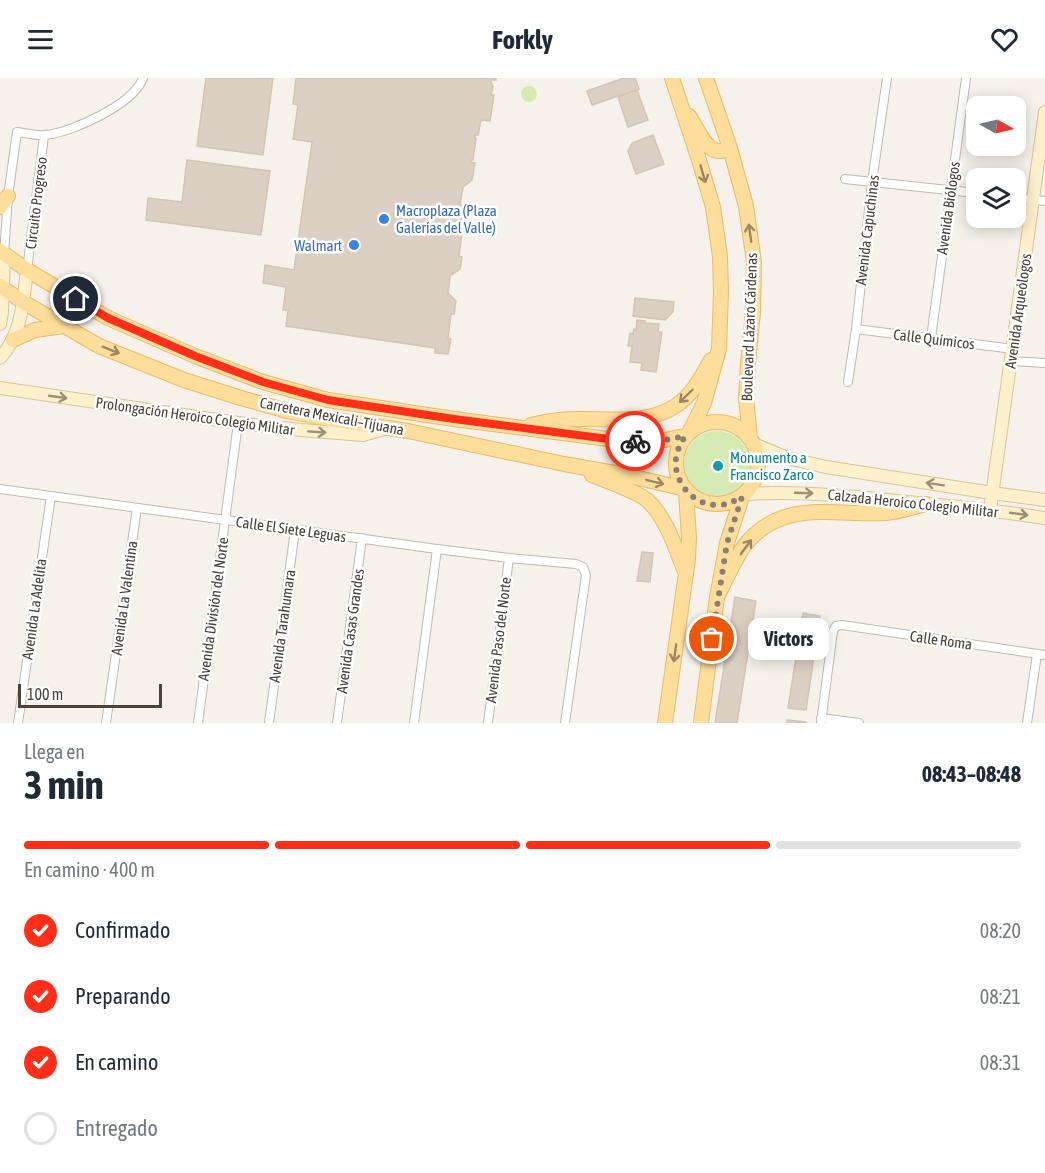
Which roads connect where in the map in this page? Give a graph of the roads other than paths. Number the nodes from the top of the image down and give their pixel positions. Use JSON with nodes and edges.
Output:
{"nodes":[{"id":1,"x":143,"y":78,"type":"edge"},
{"id":2,"x":672,"y":78,"type":"edge"},
{"id":3,"x":706,"y":78,"type":"edge"},
{"id":4,"x":887,"y":78,"type":"edge"},
{"id":5,"x":966,"y":78,"type":"edge"},
{"id":6,"x":681,"y":108,"type":"junction"},
{"id":7,"x":1045,"y":112,"type":"edge"},
{"id":8,"x":44,"y":136,"type":"junction"},
{"id":9,"x":730,"y":148,"type":"junction"},
{"id":10,"x":845,"y":178,"type":"dead end"},
{"id":11,"x":872,"y":182,"type":"junction"},
{"id":12,"x":951,"y":190,"type":"junction"},
{"id":13,"x":966,"y":192,"type":"edge"},
{"id":14,"x":4,"y":201,"type":"edge"},
{"id":15,"x":1039,"y":201,"type":"edge"},
{"id":16,"x":2,"y":253,"type":"edge"},
{"id":17,"x":27,"y":270,"type":"junction"},
{"id":18,"x":2,"y":288,"type":"edge"},
{"id":19,"x":23,"y":302,"type":"junction"},
{"id":20,"x":0,"y":324,"type":"edge"},
{"id":21,"x":63,"y":326,"type":"junction"},
{"id":22,"x":856,"y":329,"type":"junction"},
{"id":23,"x":931,"y":338,"type":"junction"},
{"id":24,"x":13,"y":340,"type":"junction"},
{"id":25,"x":719,"y":348,"type":"junction"},
{"id":26,"x":1012,"y":355,"type":"junction"},
{"id":27,"x":0,"y":358,"type":"edge"},
{"id":28,"x":1045,"y":363,"type":"edge"},
{"id":29,"x":848,"y":382,"type":"dead end"},
{"id":30,"x":0,"y":388,"type":"edge"},
{"id":31,"x":454,"y":419,"type":"junction"},
{"id":32,"x":238,"y":423,"type":"junction"},
{"id":33,"x":519,"y":427,"type":"junction"},
{"id":34,"x":390,"y":428,"type":"junction"},
{"id":35,"x":408,"y":431,"type":"junction"},
{"id":36,"x":688,"y":434,"type":"junction"},
{"id":37,"x":752,"y":441,"type":"junction"},
{"id":38,"x":564,"y":464,"type":"junction"},
{"id":39,"x":0,"y":489,"type":"edge"},
{"id":40,"x":686,"y":491,"type":"junction"},
{"id":41,"x":992,"y":493,"type":"junction"},
{"id":42,"x":744,"y":495,"type":"junction"},
{"id":43,"x":51,"y":496,"type":"junction"},
{"id":44,"x":1045,"y":500,"type":"edge"},
{"id":45,"x":926,"y":504,"type":"junction"},
{"id":46,"x":137,"y":508,"type":"junction"},
{"id":47,"x":990,"y":510,"type":"junction"},
{"id":48,"x":1045,"y":518,"type":"edge"},
{"id":49,"x":225,"y":520,"type":"junction"},
{"id":50,"x":295,"y":530,"type":"junction"},
{"id":51,"x":362,"y":538,"type":"junction"},
{"id":52,"x":437,"y":549,"type":"junction"},
{"id":53,"x":509,"y":558,"type":"junction"},
{"id":54,"x":686,"y":574,"type":"junction"},
{"id":55,"x":717,"y":597,"type":"junction"},
{"id":56,"x":1041,"y":655,"type":"edge"},
{"id":57,"x":821,"y":720,"type":"edge"},
{"id":58,"x":18,"y":723,"type":"edge"},
{"id":59,"x":106,"y":723,"type":"edge"},
{"id":60,"x":198,"y":723,"type":"edge"},
{"id":61,"x":269,"y":723,"type":"edge"},
{"id":62,"x":338,"y":723,"type":"edge"},
{"id":63,"x":414,"y":723,"type":"edge"},
{"id":64,"x":488,"y":723,"type":"edge"},
{"id":65,"x":565,"y":723,"type":"edge"},
{"id":66,"x":665,"y":723,"type":"edge"},
{"id":67,"x":701,"y":723,"type":"edge"},
{"id":68,"x":860,"y":723,"type":"edge"},
{"id":69,"x":1027,"y":723,"type":"edge"}],
"edges":[{"from":1,"to":8,"type":"street","name":"Circuito Progreso"},
{"from":2,"to":6,"type":"main road","name":"Boulevard Lázaro Cárdenas"},
{"from":3,"to":9,"type":"main road","name":"Boulevard Lázaro Cárdenas"},
{"from":4,"to":11,"type":"street","name":"Avenida Capuchinas"},
{"from":5,"to":12,"type":"street","name":"Avenida Biólogos"},
{"from":6,"to":9,"type":"main road"},
{"from":6,"to":25,"type":"main road","name":"Boulevard Lázaro Cárdenas","one_way":true},
{"from":7,"to":15,"type":"street","name":"Avenida Arqueólogos"},
{"from":8,"to":14,"type":"street","name":"Circuito Progreso"},
{"from":8,"to":17,"type":"street","name":"Circuito Progreso"},
{"from":37,"to":9,"type":"main road","name":"Boulevard Lázaro Cárdenas","one_way":true},
{"from":10,"to":11,"type":"street"},
{"from":11,"to":12,"type":"street"},
{"from":11,"to":22,"type":"street","name":"Avenida Capuchinas"},
{"from":12,"to":13,"type":"street"},
{"from":12,"to":23,"type":"street","name":"Avenida Biólogos"},
{"from":14,"to":16,"type":"street","name":"Circuito Progreso"},
{"from":15,"to":26,"type":"street","name":"Avenida Arqueólogos"},
{"from":16,"to":17,"type":"main road","name":"Carretera Mexicali–Tijuana"},
{"from":16,"to":18,"type":"street"},
{"from":17,"to":19,"type":"street"},
{"from":17,"to":31,"type":"main road","name":"Carretera Mexicali–Tijuana"},
{"from":18,"to":19,"type":"main road","name":"Carretera Mexicali–Tijuana"},
{"from":18,"to":20,"type":"street"},
{"from":19,"to":21,"type":"main road","name":"Carretera Mexicali–Tijuana"},
{"from":19,"to":24,"type":"street"},
{"from":21,"to":24,"type":"main road"},
{"from":21,"to":34,"type":"main road","name":"Carretera Mexicali–Tijuana","one_way":true},
{"from":22,"to":23,"type":"street","name":"Calle Químicos"},
{"from":22,"to":29,"type":"street","name":"Avenida Capuchinas"},
{"from":23,"to":26,"type":"street","name":"Calle Químicos"},
{"from":24,"to":27,"type":"street"},
{"from":25,"to":33,"type":"main road","one_way":true},
{"from":25,"to":36,"type":"main road","name":"Boulevard Lázaro Cárdenas"},
{"from":26,"to":28,"type":"street","name":"Calle Químicos"},
{"from":26,"to":41,"type":"street","name":"Avenida Arqueólogos"},
{"from":30,"to":32,"type":"street","name":"Prolongación Heroico Colegio Militar","one_way":true},
{"from":31,"to":33,"type":"main road","name":"Carretera Mexicali–Tijuana"},
{"from":31,"to":35,"type":"main road"},
{"from":32,"to":34,"type":"street","name":"Prolongación Heroico Colegio Militar","one_way":true},
{"from":32,"to":49,"type":"street","name":"Avenida División del Norte"},
{"from":33,"to":36,"type":"main road","name":"Carretera Mexicali–Tijuana"},
{"from":34,"to":35,"type":"main road","name":"Carretera Mexicali–Tijuana"},
{"from":35,"to":38,"type":"main road","name":"Carretera Mexicali–Tijuana"},
{"from":36,"to":37,"type":"main road"},
{"from":36,"to":40,"type":"main road"},
{"from":41,"to":37,"type":"street","name":"Calzada Heroico Colegio Militar","one_way":true},
{"from":37,"to":42,"type":"main road"},
{"from":38,"to":40,"type":"main road","one_way":true},
{"from":38,"to":54,"type":"main road"},
{"from":39,"to":43,"type":"street","name":"Calle El Siete Leguas"},
{"from":40,"to":42,"type":"main road"},
{"from":40,"to":54,"type":"main road"},
{"from":41,"to":44,"type":"street","name":"Calzada Heroico Colegio Militar"},
{"from":41,"to":47,"type":"street","name":"Avenida Arqueólogos"},
{"from":42,"to":45,"type":"street","name":"Calzada Heroico Colegio Militar","one_way":true},
{"from":42,"to":55,"type":"main road"},
{"from":43,"to":46,"type":"street","name":"Calle El Siete Leguas"},
{"from":43,"to":58,"type":"street","name":"Avenida La Adelita"},
{"from":45,"to":47,"type":"street","name":"Calzada Heroico Colegio Militar"},
{"from":55,"to":45,"type":"main road","one_way":true},
{"from":46,"to":49,"type":"street","name":"Calle El Siete Leguas"},
{"from":46,"to":59,"type":"street","name":"Avenida La Valentina"},
{"from":47,"to":48,"type":"street","name":"Calzada Heroico Colegio Militar","one_way":true},
{"from":49,"to":50,"type":"street","name":"Calle El Siete Leguas"},
{"from":49,"to":60,"type":"street","name":"Avenida División del Norte"},
{"from":50,"to":51,"type":"street","name":"Calle El Siete Leguas"},
{"from":50,"to":61,"type":"street","name":"Avenida Tarahumara"},
{"from":51,"to":52,"type":"street","name":"Calle El Siete Leguas"},
{"from":51,"to":62,"type":"street","name":"Avenida Casas Grandes"},
{"from":52,"to":53,"type":"street","name":"Calle El Siete Leguas"},
{"from":52,"to":63,"type":"street"},
{"from":53,"to":64,"type":"street","name":"Avenida Paso del Norte"},
{"from":53,"to":65,"type":"street","name":"Calle El Siete Leguas"},
{"from":54,"to":66,"type":"main road","one_way":true},
{"from":55,"to":67,"type":"main road"},
{"from":56,"to":57,"type":"street","name":"Calle Roma"},
{"from":56,"to":69,"type":"street"},
{"from":57,"to":68,"type":"street"}]}
